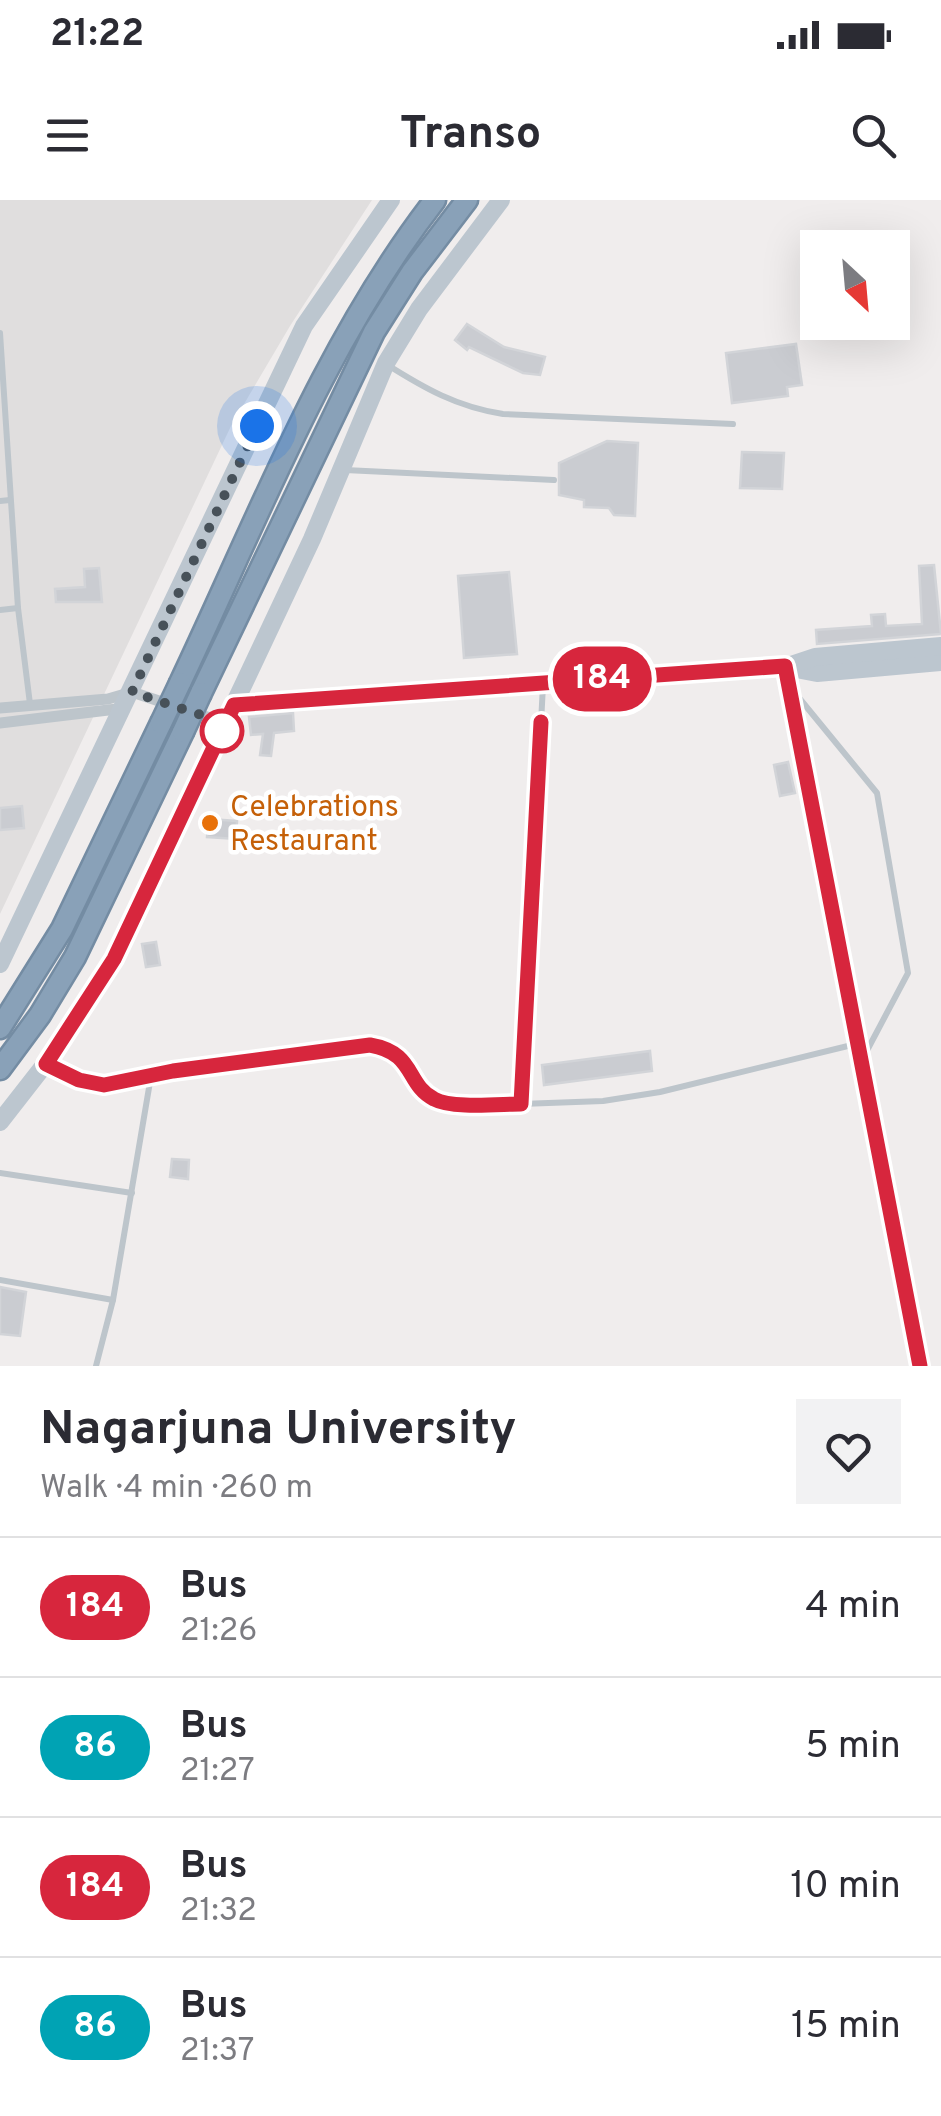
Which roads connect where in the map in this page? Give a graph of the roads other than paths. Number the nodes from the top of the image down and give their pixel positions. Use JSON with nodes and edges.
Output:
{"nodes":[{"id":1,"x":391,"y":200,"type":"edge"},
{"id":2,"x":435,"y":200,"type":"edge"},
{"id":3,"x":467,"y":200,"type":"edge"},
{"id":4,"x":501,"y":200,"type":"edge"},
{"id":5,"x":0,"y":333,"type":"edge"},
{"id":6,"x":386,"y":363,"type":"junction"},
{"id":7,"x":732,"y":424,"type":"dead end"},
{"id":8,"x":341,"y":470,"type":"junction"},
{"id":9,"x":554,"y":480,"type":"dead end"},
{"id":10,"x":10,"y":500,"type":"junction"},
{"id":11,"x":0,"y":501,"type":"edge"},
{"id":12,"x":18,"y":608,"type":"junction"},
{"id":13,"x":0,"y":610,"type":"edge"},
{"id":14,"x":941,"y":646,"type":"edge"},
{"id":15,"x":941,"y":662,"type":"edge"},
{"id":16,"x":787,"y":676,"type":"junction"},
{"id":17,"x":543,"y":684,"type":"junction"},
{"id":18,"x":128,"y":700,"type":"junction"},
{"id":19,"x":30,"y":704,"type":"junction"},
{"id":20,"x":234,"y":705,"type":"junction"},
{"id":21,"x":0,"y":708,"type":"edge"},
{"id":22,"x":225,"y":723,"type":"junction"},
{"id":23,"x":0,"y":724,"type":"edge"},
{"id":24,"x":0,"y":964,"type":"edge"},
{"id":25,"x":0,"y":1028,"type":"edge"},
{"id":26,"x":858,"y":1044,"type":"junction"},
{"id":27,"x":861,"y":1061,"type":"junction"},
{"id":28,"x":46,"y":1064,"type":"junction"},
{"id":29,"x":0,"y":1070,"type":"edge"},
{"id":30,"x":151,"y":1076,"type":"junction"},
{"id":31,"x":521,"y":1104,"type":"junction"},
{"id":32,"x":0,"y":1122,"type":"edge"},
{"id":33,"x":0,"y":1174,"type":"edge"},
{"id":34,"x":132,"y":1193,"type":"junction"},
{"id":35,"x":0,"y":1280,"type":"edge"},
{"id":36,"x":113,"y":1300,"type":"junction"},
{"id":37,"x":96,"y":1366,"type":"edge"},
{"id":38,"x":920,"y":1366,"type":"edge"}],
"edges":[{"from":1,"to":18,"type":"main road"},
{"from":2,"to":25,"type":"highway","bridge":true},
{"from":3,"to":29,"type":"highway","bridge":true},
{"from":4,"to":6,"type":"main road"},
{"from":5,"to":10,"type":"lane"},
{"from":6,"to":7,"type":"lane"},
{"from":6,"to":8,"type":"main road"},
{"from":8,"to":9,"type":"lane"},
{"from":8,"to":20,"type":"main road"},
{"from":10,"to":11,"type":"lane"},
{"from":10,"to":12,"type":"lane"},
{"from":12,"to":13,"type":"lane"},
{"from":12,"to":19,"type":"lane"},
{"from":14,"to":16,"type":"main road"},
{"from":15,"to":16,"type":"main road"},
{"from":16,"to":17,"type":"main road"},
{"from":16,"to":26,"type":"street"},
{"from":16,"to":27,"type":"lane"},
{"from":17,"to":20,"type":"main road"},
{"from":17,"to":31,"type":"lane"},
{"from":18,"to":19,"type":"street"},
{"from":18,"to":22,"type":"street"},
{"from":18,"to":23,"type":"street"},
{"from":18,"to":24,"type":"main road"},
{"from":19,"to":21,"type":"street"},
{"from":20,"to":22,"type":"main road"},
{"from":22,"to":28,"type":"main road"},
{"from":26,"to":27,"type":"street"},
{"from":26,"to":31,"type":"lane"},
{"from":27,"to":38,"type":"street"},
{"from":28,"to":30,"type":"lane"},
{"from":28,"to":32,"type":"main road"},
{"from":30,"to":31,"type":"lane"},
{"from":30,"to":34,"type":"lane"},
{"from":33,"to":34,"type":"lane"},
{"from":34,"to":36,"type":"lane"},
{"from":35,"to":36,"type":"lane"},
{"from":36,"to":37,"type":"lane"}]}
